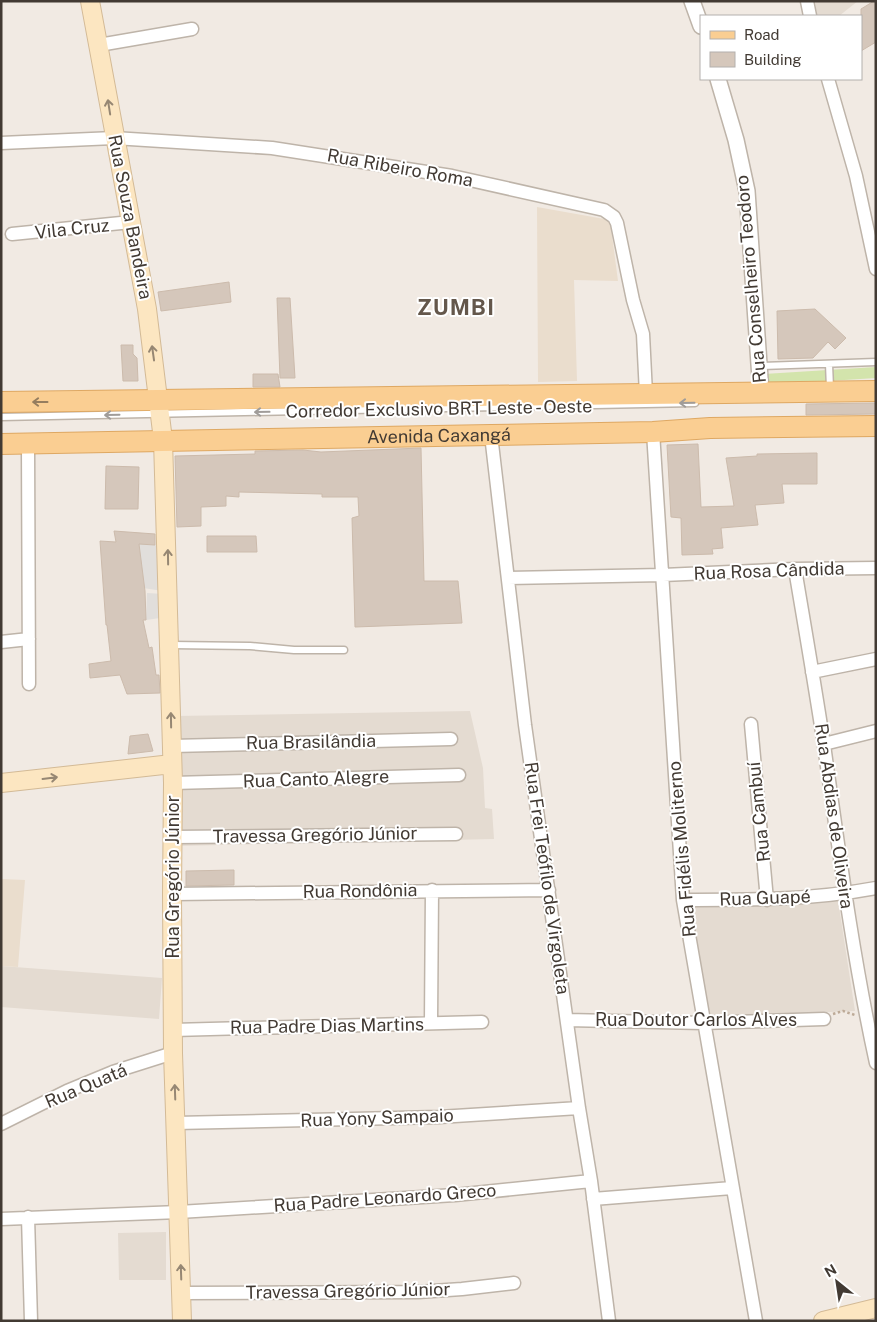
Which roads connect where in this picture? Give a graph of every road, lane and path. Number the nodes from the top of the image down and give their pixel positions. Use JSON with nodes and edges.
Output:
{"nodes":[{"id":1,"x":90,"y":1,"type":"edge"},
{"id":2,"x":692,"y":1,"type":"edge"},
{"id":3,"x":807,"y":1,"type":"edge"},
{"id":4,"x":810,"y":15,"type":"edge"},
{"id":5,"x":700,"y":23,"type":"edge"},
{"id":6,"x":192,"y":29,"type":"dead end"},
{"id":7,"x":99,"y":45,"type":"junction"},
{"id":8,"x":718,"y":80,"type":"edge"},
{"id":9,"x":828,"y":80,"type":"edge"},
{"id":10,"x":114,"y":138,"type":"junction"},
{"id":11,"x":1,"y":142,"type":"edge"},
{"id":12,"x":131,"y":222,"type":"junction"},
{"id":13,"x":12,"y":234,"type":"dead end"},
{"id":14,"x":876,"y":269,"type":"edge"},
{"id":15,"x":876,"y":362,"type":"edge"},
{"id":16,"x":829,"y":364,"type":"junction"},
{"id":17,"x":760,"y":366,"type":"junction"},
{"id":18,"x":876,"y":391,"type":"edge"},
{"id":19,"x":830,"y":392,"type":"junction"},
{"id":20,"x":760,"y":393,"type":"junction"},
{"id":21,"x":646,"y":394,"type":"junction"},
{"id":22,"x":1,"y":402,"type":"edge"},
{"id":23,"x":699,"y":403,"type":"dead end"},
{"id":24,"x":160,"y":408,"type":"junction"},
{"id":25,"x":1,"y":417,"type":"edge"},
{"id":26,"x":876,"y":419,"type":"edge"},
{"id":27,"x":675,"y":423,"type":"dead end"},
{"id":28,"x":876,"y":426,"type":"edge"},
{"id":29,"x":653,"y":432,"type":"junction"},
{"id":30,"x":163,"y":435,"type":"junction"},
{"id":31,"x":491,"y":435,"type":"junction"},
{"id":32,"x":1,"y":444,"type":"edge"},
{"id":33,"x":28,"y":444,"type":"junction"},
{"id":34,"x":876,"y":568,"type":"edge"},
{"id":35,"x":795,"y":569,"type":"junction"},
{"id":36,"x":663,"y":576,"type":"junction"},
{"id":37,"x":508,"y":578,"type":"junction"},
{"id":38,"x":29,"y":639,"type":"junction"},
{"id":39,"x":1,"y":642,"type":"edge"},
{"id":40,"x":170,"y":645,"type":"junction"},
{"id":41,"x":344,"y":650,"type":"dead end"},
{"id":42,"x":876,"y":659,"type":"edge"},
{"id":43,"x":812,"y":672,"type":"junction"},
{"id":44,"x":29,"y":684,"type":"dead end"},
{"id":45,"x":750,"y":724,"type":"dead end"},
{"id":46,"x":876,"y":731,"type":"edge"},
{"id":47,"x":451,"y":739,"type":"dead end"},
{"id":48,"x":824,"y":744,"type":"junction"},
{"id":49,"x":172,"y":746,"type":"junction"},
{"id":50,"x":172,"y":764,"type":"junction"},
{"id":51,"x":459,"y":775,"type":"dead end"},
{"id":52,"x":173,"y":783,"type":"junction"},
{"id":53,"x":1,"y":784,"type":"edge"},
{"id":54,"x":456,"y":834,"type":"dead end"},
{"id":55,"x":174,"y":838,"type":"junction"},
{"id":56,"x":876,"y":888,"type":"edge"},
{"id":57,"x":432,"y":890,"type":"junction"},
{"id":58,"x":549,"y":890,"type":"junction"},
{"id":59,"x":172,"y":894,"type":"junction"},
{"id":60,"x":845,"y":894,"type":"junction"},
{"id":61,"x":683,"y":900,"type":"junction"},
{"id":62,"x":767,"y":900,"type":"junction"},
{"id":63,"x":869,"y":1012,"type":"edge"},
{"id":64,"x":824,"y":1019,"type":"joint"},
{"id":65,"x":567,"y":1020,"type":"junction"},
{"id":66,"x":482,"y":1022,"type":"dead end"},
{"id":67,"x":430,"y":1023,"type":"junction"},
{"id":68,"x":703,"y":1023,"type":"junction"},
{"id":69,"x":173,"y":1030,"type":"junction"},
{"id":70,"x":173,"y":1053,"type":"junction"},
{"id":71,"x":876,"y":1063,"type":"edge"},
{"id":72,"x":578,"y":1108,"type":"junction"},
{"id":73,"x":176,"y":1123,"type":"junction"},
{"id":74,"x":1,"y":1124,"type":"edge"},
{"id":75,"x":592,"y":1181,"type":"junction"},
{"id":76,"x":732,"y":1188,"type":"junction"},
{"id":77,"x":593,"y":1199,"type":"junction"},
{"id":78,"x":179,"y":1212,"type":"junction"},
{"id":79,"x":28,"y":1217,"type":"junction"},
{"id":80,"x":1,"y":1219,"type":"edge"},
{"id":81,"x":514,"y":1283,"type":"dead end"},
{"id":82,"x":182,"y":1293,"type":"junction"},
{"id":83,"x":876,"y":1308,"type":"edge"},
{"id":84,"x":31,"y":1321,"type":"edge"},
{"id":85,"x":182,"y":1321,"type":"edge"},
{"id":86,"x":609,"y":1321,"type":"edge"},
{"id":87,"x":756,"y":1321,"type":"edge"},
{"id":88,"x":824,"y":1321,"type":"edge"}],
"edges":[{"from":1,"to":7,"type":"main road","name":"Rua Souza Bandeira"},
{"from":2,"to":5,"type":"street"},
{"from":3,"to":4,"type":"street"},
{"from":6,"to":7,"type":"street"},
{"from":10,"to":7,"type":"main road","name":"Rua Souza Bandeira","one_way":true},
{"from":8,"to":17,"type":"street","name":"Rua Conselheiro Teodoro"},
{"from":9,"to":14,"type":"street"},
{"from":10,"to":11,"type":"street","name":"Rua Ribeiro Roma"},
{"from":10,"to":12,"type":"main road","name":"Rua Souza Bandeira"},
{"from":10,"to":21,"type":"street","name":"Rua Ribeiro Roma"},
{"from":12,"to":13,"type":"street","name":"Vila Cruz"},
{"from":24,"to":12,"type":"main road","name":"Rua Souza Bandeira","one_way":true},
{"from":15,"to":16,"type":"lane"},
{"from":16,"to":17,"type":"lane"},
{"from":16,"to":19,"type":"lane"},
{"from":17,"to":20,"type":"street","name":"Rua Conselheiro Teodoro"},
{"from":18,"to":19,"type":"main road"},
{"from":19,"to":20,"type":"main road"},
{"from":20,"to":21,"type":"main road"},
{"from":21,"to":24,"type":"main road"},
{"from":24,"to":22,"type":"main road","one_way":true},
{"from":23,"to":24,"type":"lane","name":"Corredor Exclusivo BRT Leste - Oeste","one_way":true},
{"from":24,"to":25,"type":"lane","name":"Corredor Exclusivo BRT Leste - Oeste","one_way":true},
{"from":24,"to":30,"type":"main road","name":"Rua Souza Bandeira"},
{"from":26,"to":27,"type":"lane"},
{"from":28,"to":29,"type":"main road","name":"Avenida Caxangá"},
{"from":29,"to":31,"type":"main road","name":"Avenida Caxangá"},
{"from":29,"to":36,"type":"street","name":"Rua Fidélis Moliterno"},
{"from":30,"to":31,"type":"main road","name":"Avenida Caxangá"},
{"from":30,"to":33,"type":"main road","name":"Avenida Caxangá"},
{"from":40,"to":30,"type":"main road","name":"Rua Gregório Júnior","one_way":true},
{"from":31,"to":37,"type":"street","name":"Rua Frei Teófilo de Virgoleta"},
{"from":32,"to":33,"type":"main road","name":"Avenida Caxangá"},
{"from":33,"to":38,"type":"street"},
{"from":34,"to":35,"type":"street","name":"Rua Rosa Cândida"},
{"from":35,"to":36,"type":"street","name":"Rua Rosa Cândida"},
{"from":35,"to":43,"type":"street","name":"Rua Abdias de Oliveira"},
{"from":36,"to":37,"type":"street","name":"Rua Rosa Cândida"},
{"from":36,"to":61,"type":"street","name":"Rua Fidélis Moliterno"},
{"from":37,"to":58,"type":"street","name":"Rua Frei Teófilo de Virgoleta"},
{"from":38,"to":39,"type":"street"},
{"from":38,"to":44,"type":"street"},
{"from":40,"to":41,"type":"lane"},
{"from":49,"to":40,"type":"main road","name":"Rua Gregório Júnior","one_way":true},
{"from":42,"to":43,"type":"street"},
{"from":43,"to":48,"type":"street","name":"Rua Abdias de Oliveira"},
{"from":45,"to":62,"type":"street","name":"Rua Cambuí"},
{"from":46,"to":48,"type":"street"},
{"from":47,"to":49,"type":"street","name":"Rua Brasilândia"},
{"from":48,"to":60,"type":"street","name":"Rua Abdias de Oliveira"},
{"from":49,"to":50,"type":"main road","name":"Rua Gregório Júnior"},
{"from":50,"to":52,"type":"main road","name":"Rua Gregório Júnior"},
{"from":53,"to":50,"type":"main road","one_way":true},
{"from":51,"to":52,"type":"street","name":"Rua Canto Alegre"},
{"from":52,"to":55,"type":"main road","name":"Rua Gregório Júnior"},
{"from":54,"to":55,"type":"street","name":"Travessa Gregório Júnior"},
{"from":55,"to":59,"type":"main road","name":"Rua Gregório Júnior"},
{"from":56,"to":60,"type":"street","name":"Rua Guapé"},
{"from":57,"to":58,"type":"street","name":"Rua Rondônia"},
{"from":57,"to":59,"type":"street","name":"Rua Rondônia"},
{"from":57,"to":67,"type":"street"},
{"from":58,"to":65,"type":"street","name":"Rua Frei Teófilo de Virgoleta"},
{"from":59,"to":69,"type":"main road","name":"Rua Gregório Júnior"},
{"from":60,"to":62,"type":"street","name":"Rua Guapé"},
{"from":60,"to":63,"type":"street","name":"Rua Abdias de Oliveira"},
{"from":61,"to":62,"type":"street","name":"Rua Guapé"},
{"from":61,"to":68,"type":"street","name":"Rua Fidélis Moliterno"},
{"from":63,"to":64,"type":"path"},
{"from":63,"to":71,"type":"street","name":"Rua Abdias de Oliveira"},
{"from":64,"to":68,"type":"street","name":"Rua Doutor Carlos Alves"},
{"from":65,"to":68,"type":"street","name":"Rua Doutor Carlos Alves"},
{"from":65,"to":72,"type":"street","name":"Rua Frei Teófilo de Virgoleta"},
{"from":66,"to":67,"type":"street","name":"Rua Padre Dias Martins"},
{"from":67,"to":69,"type":"street","name":"Rua Padre Dias Martins"},
{"from":68,"to":76,"type":"street","name":"Rua Fidélis Moliterno"},
{"from":69,"to":70,"type":"main road","name":"Rua Gregório Júnior"},
{"from":73,"to":70,"type":"main road","name":"Rua Gregório Júnior","one_way":true},
{"from":70,"to":74,"type":"street","name":"Rua Quatá"},
{"from":72,"to":73,"type":"street","name":"Rua Yony Sampaio"},
{"from":72,"to":75,"type":"street","name":"Rua Frei Teófilo de Virgoleta"},
{"from":73,"to":78,"type":"main road","name":"Rua Gregório Júnior"},
{"from":75,"to":77,"type":"street","name":"Rua Frei Teófilo de Virgoleta"},
{"from":75,"to":78,"type":"street","name":"Rua Padre Leonardo Greco"},
{"from":76,"to":77,"type":"street"},
{"from":76,"to":87,"type":"street","name":"Rua Fidélis Moliterno"},
{"from":77,"to":86,"type":"street","name":"Rua Frei Teófilo de Virgoleta"},
{"from":78,"to":79,"type":"street","name":"Rua Padre Leonardo Greco"},
{"from":82,"to":78,"type":"main road","name":"Rua Gregório Júnior","one_way":true},
{"from":79,"to":80,"type":"street","name":"Rua Padre Leonardo Greco"},
{"from":79,"to":84,"type":"street"},
{"from":81,"to":82,"type":"street","name":"Travessa Gregório Júnior"},
{"from":82,"to":85,"type":"main road","name":"Rua Gregório Júnior"},
{"from":83,"to":88,"type":"main road"}]}
